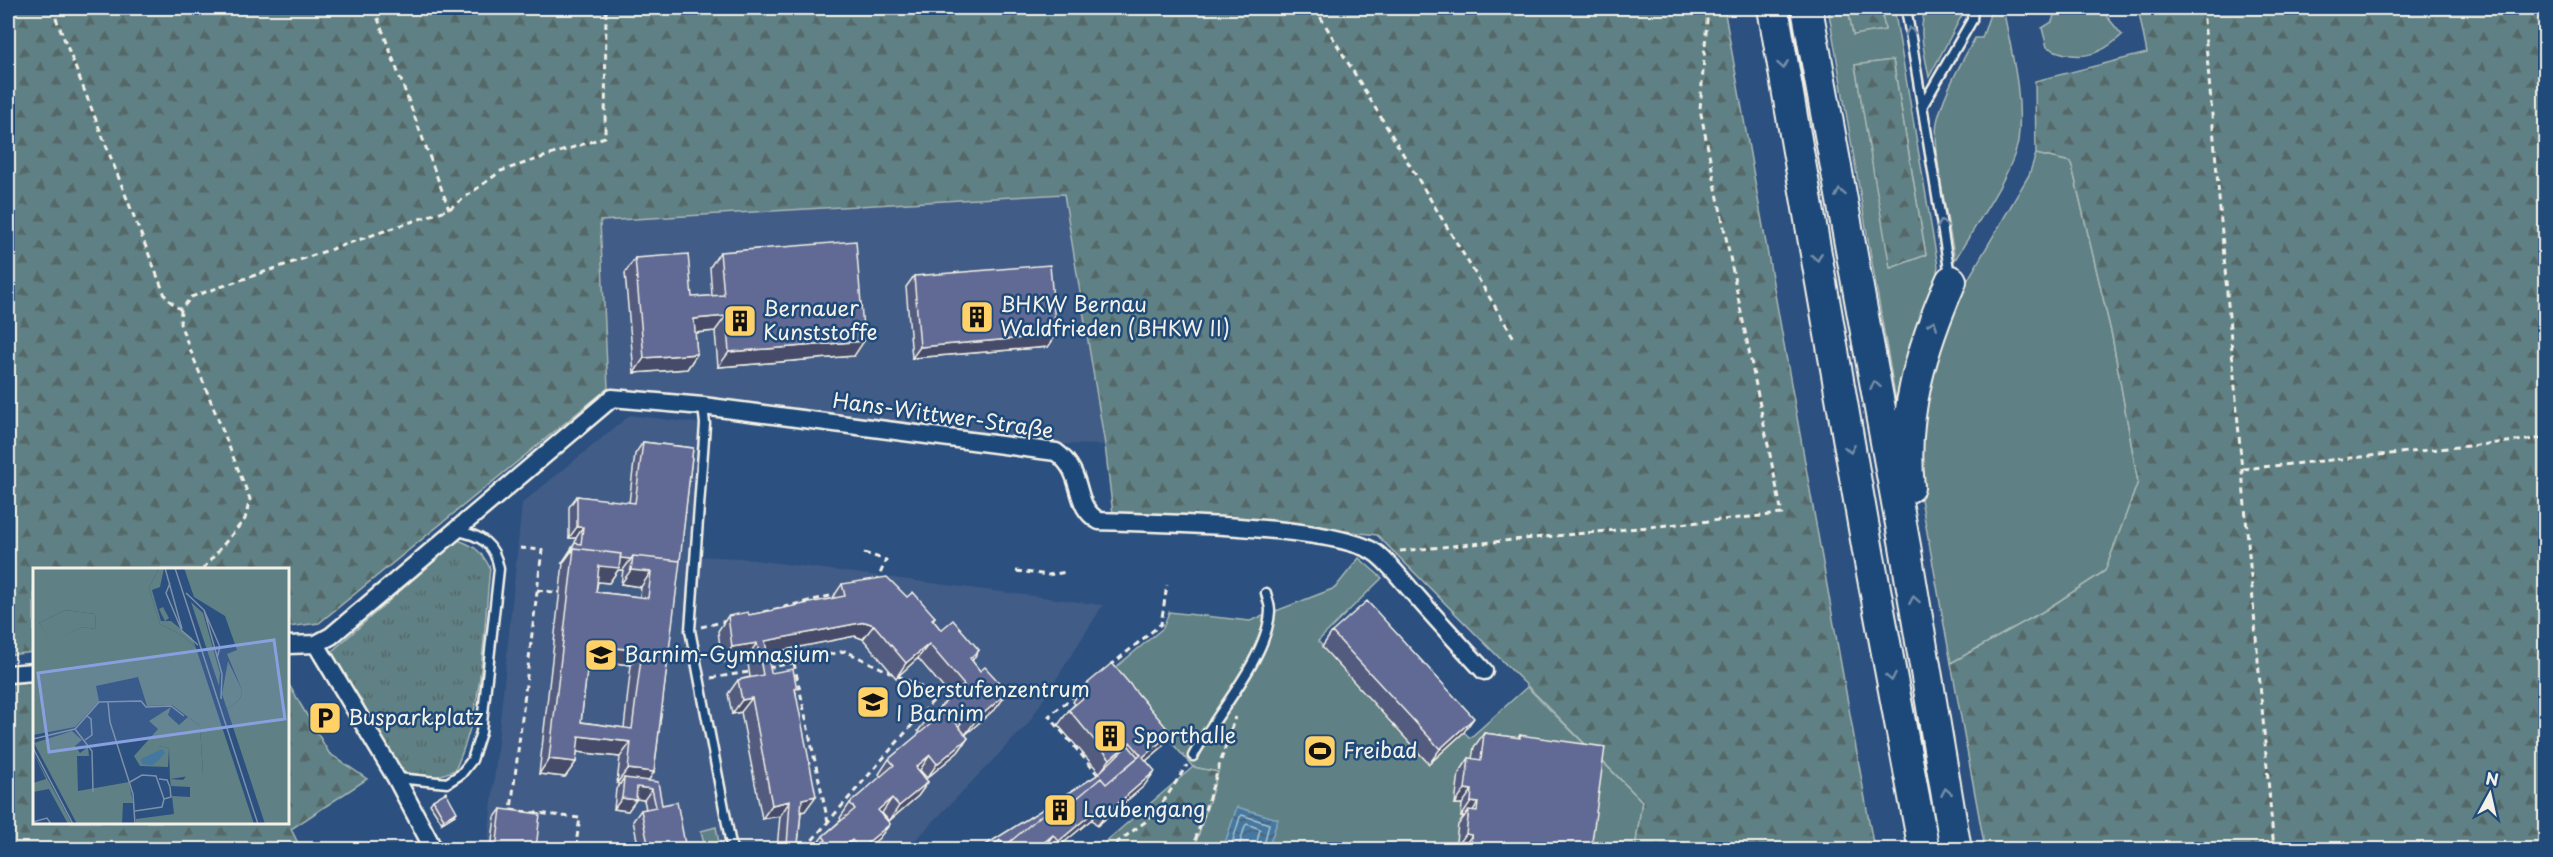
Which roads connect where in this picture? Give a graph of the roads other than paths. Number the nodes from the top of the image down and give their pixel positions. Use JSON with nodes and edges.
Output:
{"nodes":[{"id":1,"x":1773,"y":8,"type":"edge"},
{"id":2,"x":1807,"y":8,"type":"edge"},
{"id":3,"x":1906,"y":8,"type":"edge"},
{"id":4,"x":1974,"y":8,"type":"edge"},
{"id":5,"x":1923,"y":105,"type":"junction"},
{"id":6,"x":1951,"y":281,"type":"joint"},
{"id":7,"x":703,"y":406,"type":"junction"},
{"id":8,"x":455,"y":531,"type":"junction"},
{"id":9,"x":1905,"y":546,"type":"junction"},
{"id":10,"x":1266,"y":593,"type":"dead end"},
{"id":11,"x":316,"y":644,"type":"junction"},
{"id":12,"x":290,"y":645,"type":"edge"},
{"id":13,"x":1484,"y":671,"type":"dead end"},
{"id":14,"x":33,"y":672,"type":"edge"},
{"id":15,"x":8,"y":674,"type":"edge"},
{"id":16,"x":1193,"y":756,"type":"road end"},
{"id":17,"x":396,"y":778,"type":"junction"},
{"id":18,"x":435,"y":849,"type":"edge"},
{"id":19,"x":732,"y":849,"type":"edge"},
{"id":20,"x":1924,"y":849,"type":"edge"},
{"id":21,"x":1956,"y":849,"type":"edge"}],
"edges":[{"from":1,"to":20,"type":"highway","one_way":true},
{"from":9,"to":2,"type":"highway","one_way":true},
{"from":5,"to":3,"type":"lane","one_way":true},
{"from":4,"to":5,"type":"lane"},
{"from":6,"to":5,"type":"lane","one_way":true},
{"from":9,"to":6,"type":"highway","one_way":true},
{"from":7,"to":8,"type":"street","name":"Hans-Wittwer-Straße"},
{"from":7,"to":13,"type":"street","name":"Hans-Wittwer-Straße"},
{"from":7,"to":19,"type":"lane"},
{"from":8,"to":11,"type":"street","name":"Hans-Wittwer-Straße"},
{"from":8,"to":17,"type":"lane"},
{"from":21,"to":9,"type":"highway","one_way":true},
{"from":10,"to":16,"type":"lane"},
{"from":11,"to":12,"type":"street"},
{"from":11,"to":17,"type":"street"},
{"from":14,"to":15,"type":"street"},
{"from":17,"to":18,"type":"street"}]}
